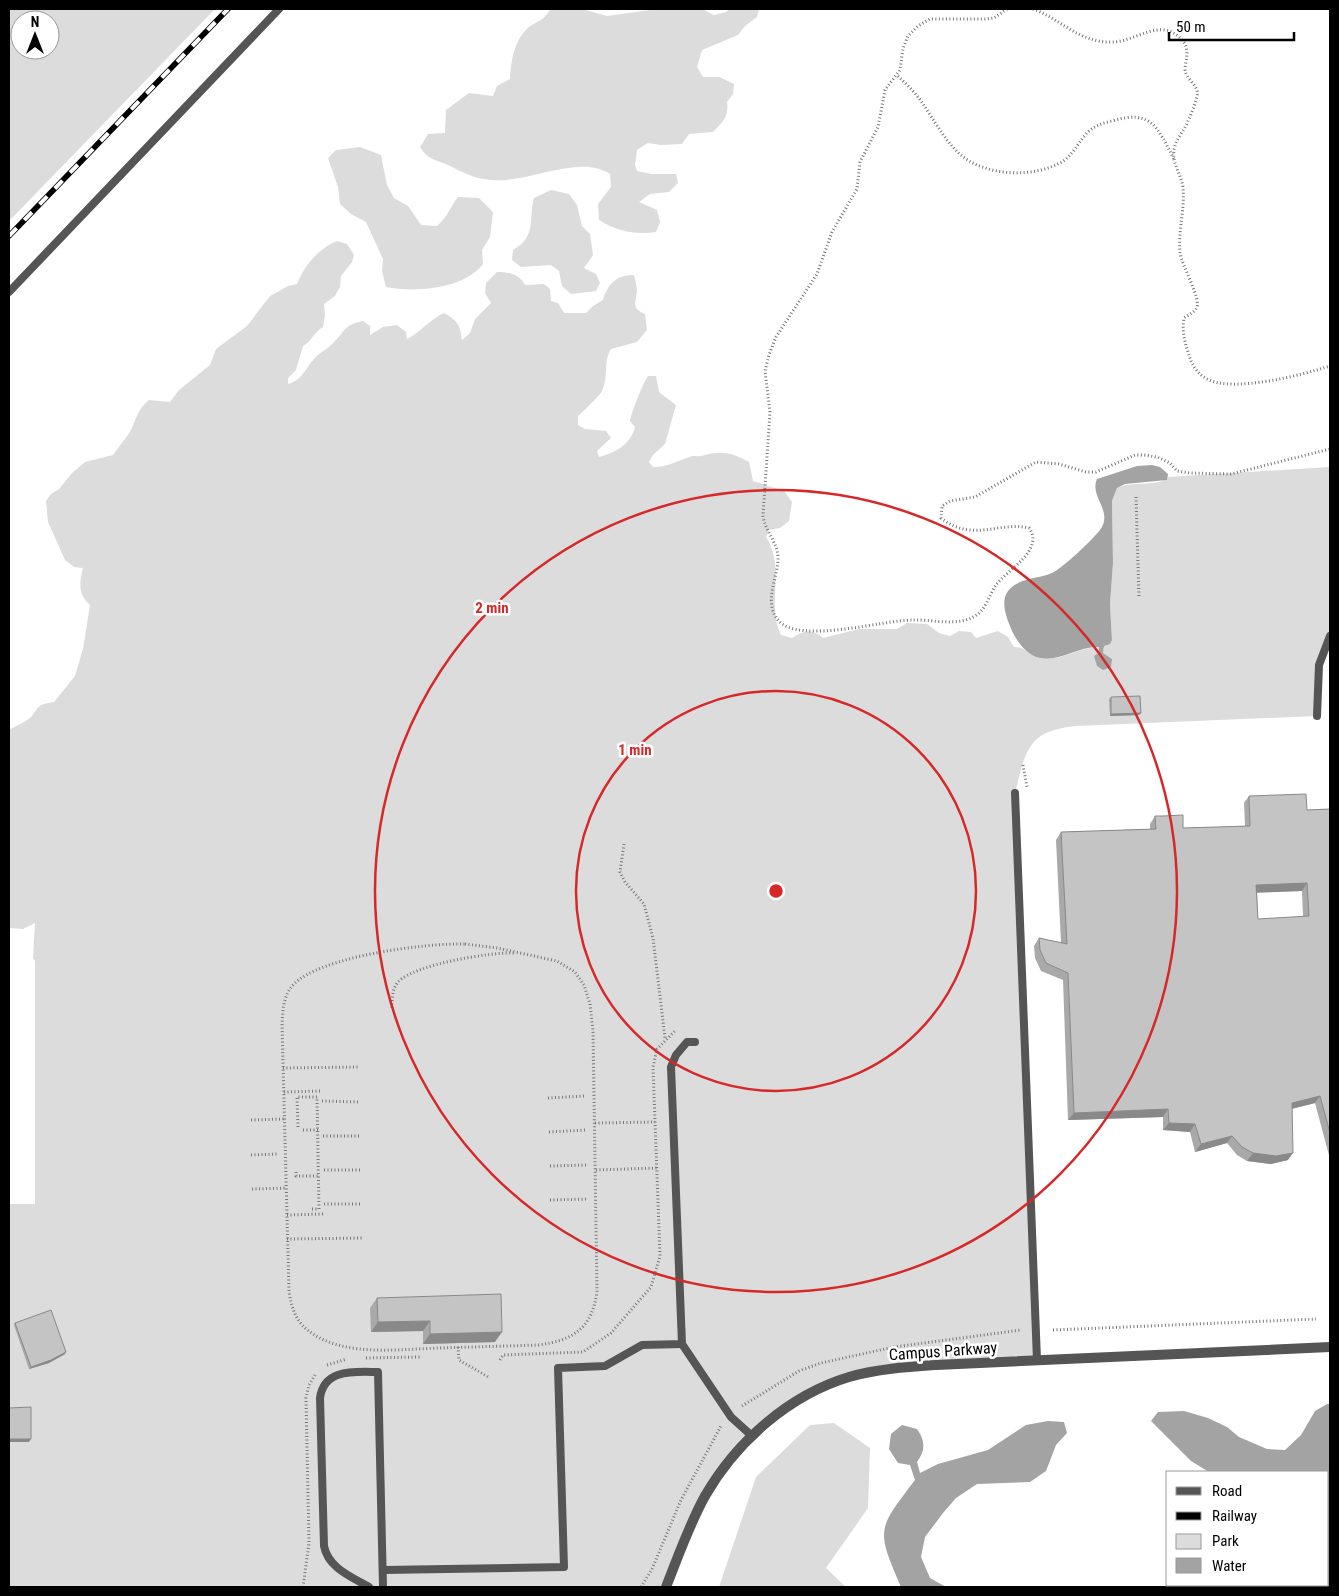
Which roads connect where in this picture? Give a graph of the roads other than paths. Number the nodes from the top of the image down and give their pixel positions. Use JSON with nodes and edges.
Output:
{"nodes":[{"id":1,"x":279,"y":9,"type":"edge"},
{"id":2,"x":9,"y":292,"type":"edge"},
{"id":3,"x":1330,"y":636,"type":"edge"},
{"id":4,"x":1317,"y":716,"type":"dead end"},
{"id":5,"x":1015,"y":793,"type":"dead end"},
{"id":6,"x":695,"y":1042,"type":"dead end"},
{"id":7,"x":682,"y":1344,"type":"junction"},
{"id":8,"x":1330,"y":1347,"type":"edge"},
{"id":9,"x":1037,"y":1360,"type":"junction"},
{"id":10,"x":752,"y":1436,"type":"junction"},
{"id":11,"x":383,"y":1570,"type":"junction"},
{"id":12,"x":369,"y":1587,"type":"edge"},
{"id":13,"x":383,"y":1587,"type":"edge"},
{"id":14,"x":666,"y":1587,"type":"edge"}],
"edges":[{"from":1,"to":2,"type":"lane"},
{"from":3,"to":4,"type":"lane"},
{"from":5,"to":9,"type":"lane"},
{"from":6,"to":7,"type":"lane"},
{"from":7,"to":10,"type":"lane"},
{"from":7,"to":11,"type":"lane"},
{"from":8,"to":9,"type":"street","name":"Campus Parkway"},
{"from":9,"to":10,"type":"street","name":"Campus Parkway"},
{"from":10,"to":14,"type":"street","name":"Campus Parkway"},
{"from":11,"to":12,"type":"lane"},
{"from":11,"to":13,"type":"lane"}]}
